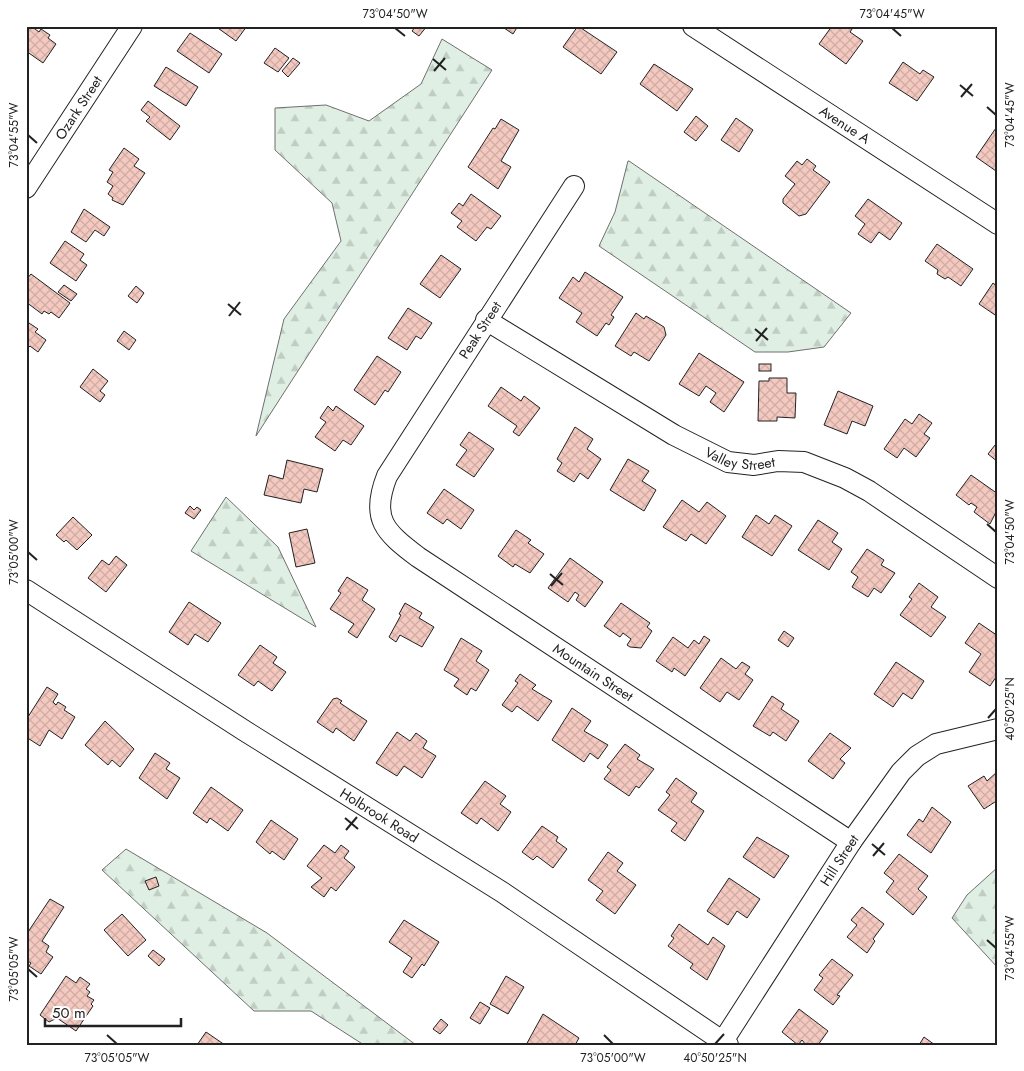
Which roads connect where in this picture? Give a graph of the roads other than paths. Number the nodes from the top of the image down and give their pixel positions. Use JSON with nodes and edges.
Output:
{"nodes":[{"id":1,"x":132,"y":26,"type":"edge"},
{"id":2,"x":693,"y":26,"type":"edge"},
{"id":3,"x":574,"y":186,"type":"dead end"},
{"id":4,"x":26,"y":188,"type":"edge"},
{"id":5,"x":998,"y":224,"type":"edge"},
{"id":6,"x":486,"y":320,"type":"junction"},
{"id":7,"x":388,"y":476,"type":"joint"},
{"id":8,"x":998,"y":578,"type":"edge"},
{"id":9,"x":26,"y":590,"type":"edge"},
{"id":10,"x":998,"y":729,"type":"edge"},
{"id":11,"x":851,"y":842,"type":"junction"},
{"id":12,"x":725,"y":1043,"type":"edge"}],
"edges":[{"from":1,"to":4,"type":"street","name":"Ozark Street"},
{"from":2,"to":5,"type":"street","name":"Avenue A"},
{"from":3,"to":6,"type":"street","name":"Peak Street"},
{"from":6,"to":7,"type":"street","name":"Peak Street"},
{"from":6,"to":8,"type":"street","name":"Valley Street"},
{"from":7,"to":11,"type":"street","name":"Mountain Street"},
{"from":9,"to":12,"type":"street","name":"Holbrook Road"},
{"from":10,"to":11,"type":"street","name":"Hill Street"},
{"from":11,"to":12,"type":"street","name":"Hill Street"}]}
